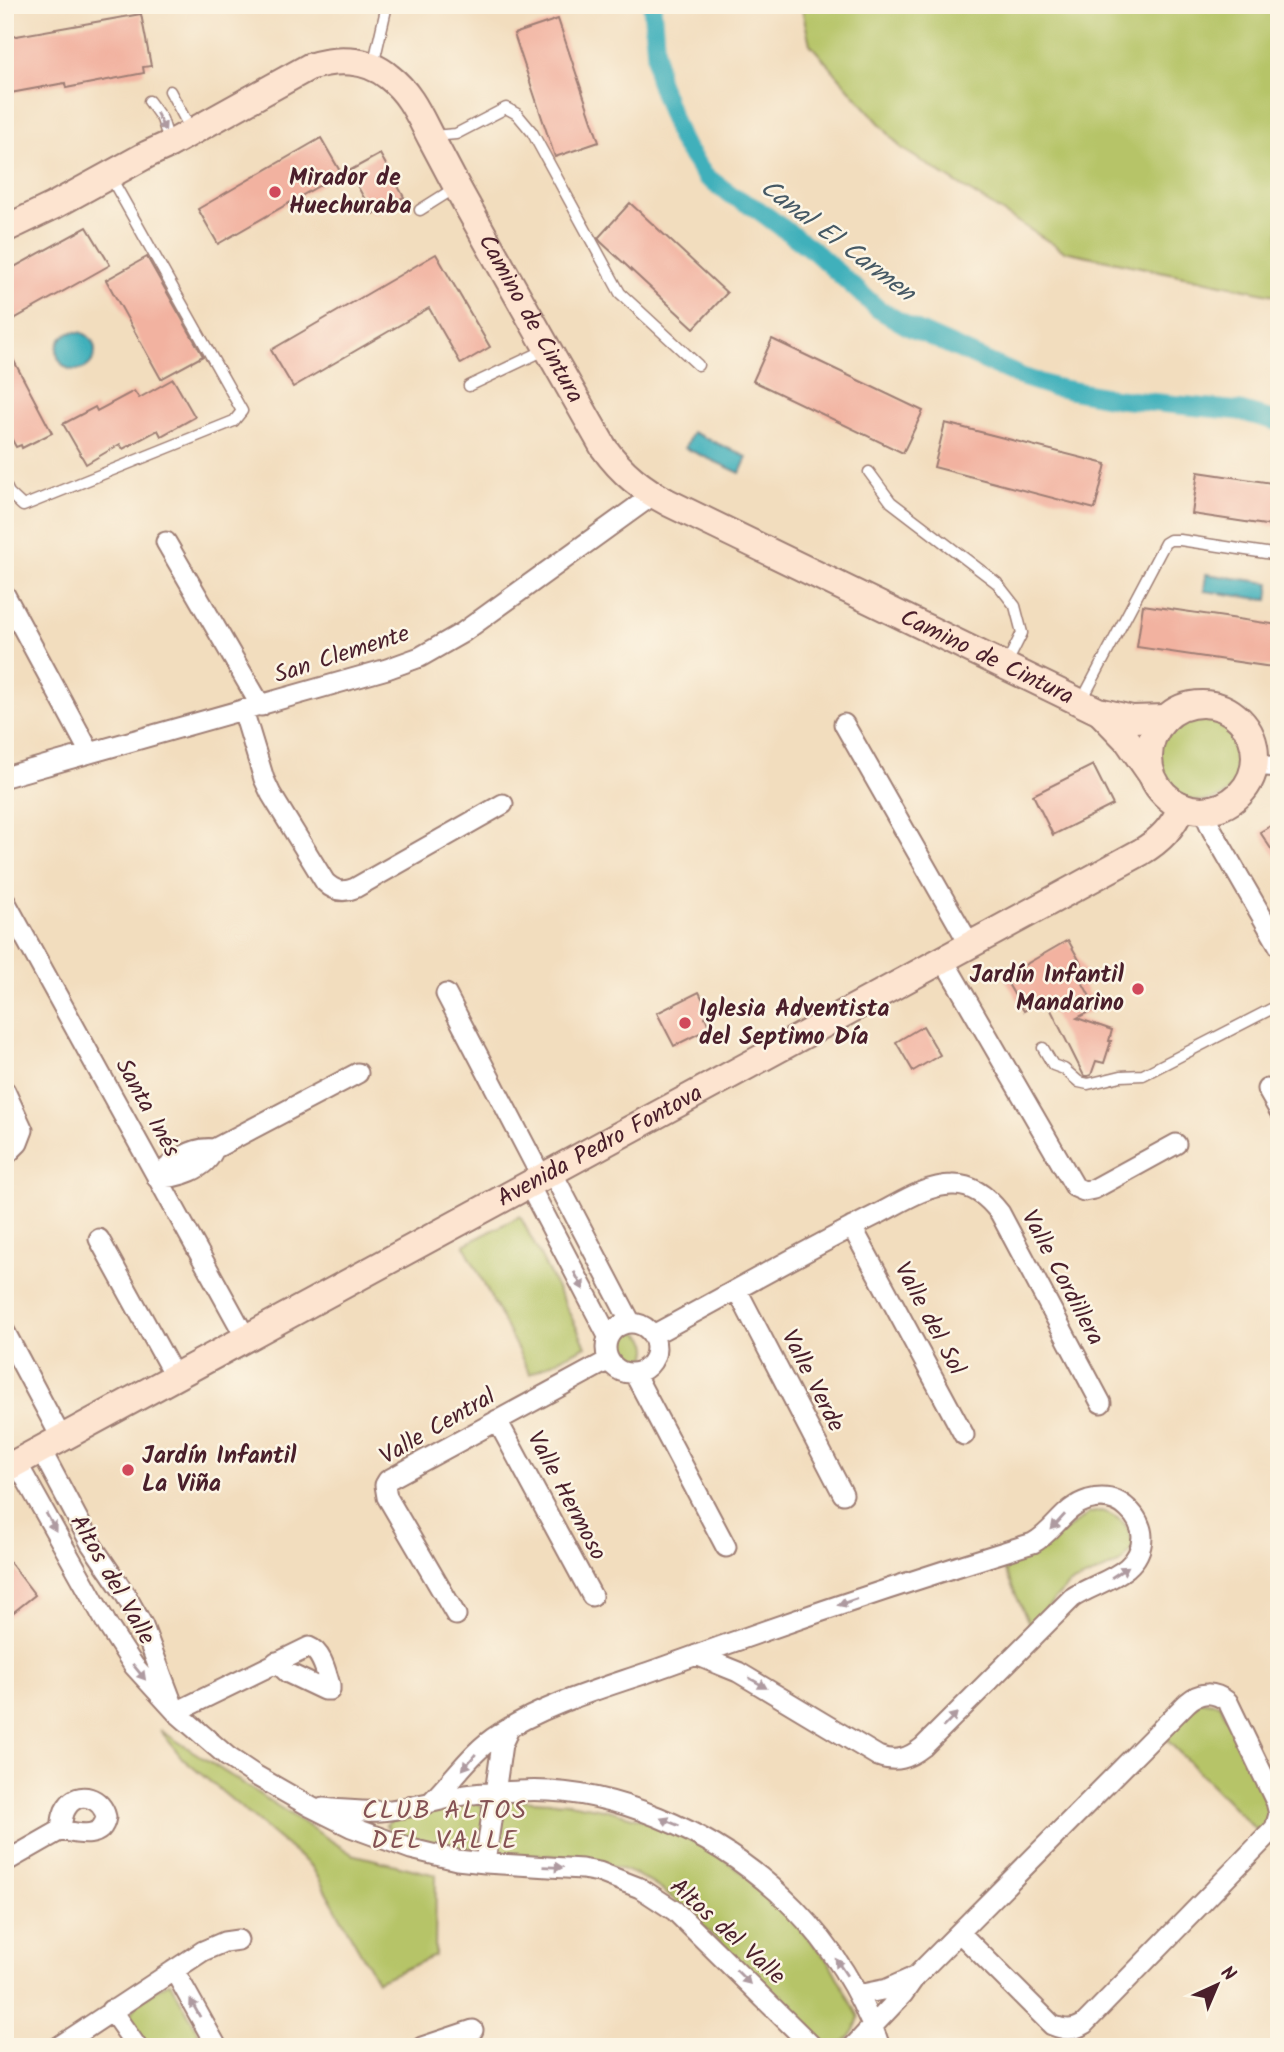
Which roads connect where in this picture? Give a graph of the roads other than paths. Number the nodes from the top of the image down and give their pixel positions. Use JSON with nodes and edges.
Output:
{"nodes":[{"id":1,"x":387,"y":5,"type":"edge"},
{"id":2,"x":373,"y":67,"type":"junction"},
{"id":3,"x":170,"y":91,"type":"dead end"},
{"id":4,"x":149,"y":101,"type":"dead end"},
{"id":5,"x":430,"y":136,"type":"junction"},
{"id":6,"x":181,"y":138,"type":"junction"},
{"id":7,"x":110,"y":175,"type":"junction"},
{"id":8,"x":457,"y":187,"type":"junction"},
{"id":9,"x":420,"y":210,"type":"dead end"},
{"id":10,"x":5,"y":229,"type":"edge"},
{"id":11,"x":547,"y":349,"type":"junction"},
{"id":12,"x":698,"y":365,"type":"dead end"},
{"id":13,"x":469,"y":386,"type":"dead end"},
{"id":14,"x":869,"y":472,"type":"dead end"},
{"id":15,"x":5,"y":485,"type":"edge"},
{"id":16,"x":653,"y":495,"type":"junction"},
{"id":17,"x":166,"y":542,"type":"dead end"},
{"id":18,"x":1279,"y":555,"type":"edge"},
{"id":19,"x":5,"y":595,"type":"edge"},
{"id":20,"x":1006,"y":666,"type":"junction"},
{"id":21,"x":1090,"y":707,"type":"junction"},
{"id":22,"x":252,"y":708,"type":"junction"},
{"id":23,"x":1166,"y":718,"type":"junction"},
{"id":24,"x":844,"y":724,"type":"dead end"},
{"id":25,"x":90,"y":753,"type":"junction"},
{"id":26,"x":1271,"y":769,"type":"edge"},
{"id":27,"x":1152,"y":776,"type":"junction"},
{"id":28,"x":5,"y":777,"type":"edge"},
{"id":29,"x":503,"y":804,"type":"dead end"},
{"id":30,"x":1193,"y":808,"type":"junction"},
{"id":31,"x":5,"y":901,"type":"edge"},
{"id":32,"x":970,"y":945,"type":"junction"},
{"id":33,"x":1279,"y":946,"type":"edge"},
{"id":34,"x":943,"y":959,"type":"junction"},
{"id":35,"x":446,"y":994,"type":"dead end"},
{"id":36,"x":1279,"y":1005,"type":"edge"},
{"id":37,"x":1043,"y":1048,"type":"dead end"},
{"id":38,"x":358,"y":1073,"type":"dead end"},
{"id":39,"x":1267,"y":1089,"type":"dead end"},
{"id":40,"x":5,"y":1091,"type":"edge"},
{"id":41,"x":1279,"y":1110,"type":"edge"},
{"id":42,"x":1176,"y":1144,"type":"dead end"},
{"id":43,"x":7,"y":1149,"type":"edge"},
{"id":44,"x":158,"y":1178,"type":"junction"},
{"id":45,"x":541,"y":1178,"type":"junction"},
{"id":46,"x":852,"y":1227,"type":"junction"},
{"id":47,"x":99,"y":1239,"type":"dead end"},
{"id":48,"x":737,"y":1290,"type":"junction"},
{"id":49,"x":631,"y":1323,"type":"junction"},
{"id":50,"x":5,"y":1332,"type":"edge"},
{"id":51,"x":653,"y":1335,"type":"junction"},
{"id":52,"x":608,"y":1336,"type":"junction"},
{"id":53,"x":246,"y":1338,"type":"junction"},
{"id":54,"x":609,"y":1360,"type":"junction"},
{"id":55,"x":634,"y":1373,"type":"junction"},
{"id":56,"x":175,"y":1377,"type":"junction"},
{"id":57,"x":1101,"y":1403,"type":"dead end"},
{"id":58,"x":497,"y":1420,"type":"junction"},
{"id":59,"x":964,"y":1435,"type":"dead end"},
{"id":60,"x":52,"y":1444,"type":"junction"},
{"id":61,"x":11,"y":1466,"type":"edge"},
{"id":62,"x":60,"y":1485,"type":"junction"},
{"id":63,"x":843,"y":1494,"type":"dead end"},
{"id":64,"x":37,"y":1498,"type":"junction"},
{"id":65,"x":726,"y":1547,"type":"dead end"},
{"id":66,"x":592,"y":1596,"type":"dead end"},
{"id":67,"x":456,"y":1615,"type":"dead end"},
{"id":68,"x":732,"y":1642,"type":"junction"},
{"id":69,"x":696,"y":1655,"type":"junction"},
{"id":70,"x":276,"y":1662,"type":"dead end"},
{"id":71,"x":731,"y":1668,"type":"junction"},
{"id":72,"x":176,"y":1712,"type":"junction"},
{"id":73,"x":510,"y":1727,"type":"junction"},
{"id":74,"x":494,"y":1793,"type":"junction"},
{"id":75,"x":432,"y":1801,"type":"junction"},
{"id":76,"x":311,"y":1807,"type":"junction"},
{"id":77,"x":61,"y":1830,"type":"dead end"},
{"id":78,"x":5,"y":1862,"type":"edge"},
{"id":79,"x":485,"y":1863,"type":"junction"},
{"id":80,"x":960,"y":1933,"type":"junction"},
{"id":81,"x":238,"y":1940,"type":"dead end"},
{"id":82,"x":174,"y":1970,"type":"junction"},
{"id":83,"x":915,"y":1977,"type":"junction"},
{"id":84,"x":859,"y":1995,"type":"junction"},
{"id":85,"x":111,"y":2010,"type":"junction"},
{"id":86,"x":873,"y":2026,"type":"junction"},
{"id":87,"x":473,"y":2030,"type":"dead end"},
{"id":88,"x":58,"y":2047,"type":"edge"},
{"id":89,"x":137,"y":2047,"type":"edge"},
{"id":90,"x":217,"y":2047,"type":"edge"},
{"id":91,"x":422,"y":2047,"type":"edge"},
{"id":92,"x":813,"y":2047,"type":"edge"},
{"id":93,"x":853,"y":2047,"type":"edge"},
{"id":94,"x":880,"y":2047,"type":"edge"}],
"edges":[{"from":1,"to":2,"type":"lane"},
{"from":2,"to":5,"type":"street","name":"Camino de Cintura"},
{"from":2,"to":6,"type":"street","name":"Camino de Cintura"},
{"from":3,"to":6,"type":"lane"},
{"from":4,"to":6,"type":"lane","one_way":true},
{"from":5,"to":8,"type":"street","name":"Camino de Cintura"},
{"from":5,"to":12,"type":"lane"},
{"from":6,"to":7,"type":"street","name":"Camino de Cintura"},
{"from":7,"to":10,"type":"street","name":"Camino de Cintura"},
{"from":7,"to":15,"type":"lane"},
{"from":8,"to":9,"type":"lane"},
{"from":8,"to":11,"type":"street","name":"Camino de Cintura"},
{"from":11,"to":13,"type":"lane"},
{"from":11,"to":16,"type":"street","name":"Camino de Cintura"},
{"from":14,"to":20,"type":"lane"},
{"from":16,"to":20,"type":"street","name":"Camino de Cintura"},
{"from":16,"to":22,"type":"street","name":"San Clemente"},
{"from":17,"to":22,"type":"street"},
{"from":18,"to":21,"type":"lane"},
{"from":19,"to":25,"type":"street"},
{"from":20,"to":21,"type":"street","name":"Camino de Cintura"},
{"from":21,"to":23,"type":"street","name":"Camino de Cintura"},
{"from":21,"to":27,"type":"street","name":"Camino de Cintura"},
{"from":22,"to":25,"type":"street","name":"San Clemente"},
{"from":22,"to":29,"type":"street"},
{"from":23,"to":26,"type":"street"},
{"from":23,"to":27,"type":"street"},
{"from":24,"to":32,"type":"street"},
{"from":25,"to":28,"type":"street","name":"San Clemente"},
{"from":26,"to":30,"type":"street"},
{"from":27,"to":30,"type":"street"},
{"from":30,"to":32,"type":"street","name":"Avenida Pedro Fontova"},
{"from":30,"to":33,"type":"street"},
{"from":31,"to":44,"type":"street","name":"Santa Inés"},
{"from":32,"to":34,"type":"street","name":"Avenida Pedro Fontova"},
{"from":34,"to":42,"type":"street"},
{"from":34,"to":45,"type":"street","name":"Avenida Pedro Fontova"},
{"from":35,"to":45,"type":"street"},
{"from":36,"to":37,"type":"lane"},
{"from":38,"to":44,"type":"street"},
{"from":39,"to":41,"type":"street"},
{"from":40,"to":43,"type":"street"},
{"from":44,"to":53,"type":"street","name":"Santa Inés"},
{"from":45,"to":49,"type":"street"},
{"from":45,"to":52,"type":"street","one_way":true},
{"from":45,"to":53,"type":"street","name":"Avenida Pedro Fontova"},
{"from":46,"to":48,"type":"street"},
{"from":46,"to":57,"type":"street","name":"Valle Cordillera"},
{"from":46,"to":59,"type":"street","name":"Valle del Sol"},
{"from":47,"to":56,"type":"street"},
{"from":48,"to":51,"type":"street"},
{"from":48,"to":63,"type":"street","name":"Valle Verde"},
{"from":49,"to":51,"type":"street"},
{"from":49,"to":52,"type":"street"},
{"from":50,"to":60,"type":"street","name":"Altos del Valle"},
{"from":51,"to":55,"type":"street"},
{"from":52,"to":54,"type":"street"},
{"from":53,"to":56,"type":"street","name":"Avenida Pedro Fontova"},
{"from":54,"to":55,"type":"street"},
{"from":54,"to":58,"type":"street","name":"Valle Central"},
{"from":55,"to":65,"type":"street"},
{"from":56,"to":60,"type":"street","name":"Avenida Pedro Fontova"},
{"from":58,"to":66,"type":"street","name":"Valle Hermoso"},
{"from":58,"to":67,"type":"street","name":"Valle Central"},
{"from":60,"to":61,"type":"street","name":"Avenida Pedro Fontova"},
{"from":60,"to":62,"type":"street","name":"Altos del Valle"},
{"from":61,"to":64,"type":"street","name":"Altos del Valle"},
{"from":62,"to":64,"type":"street"},
{"from":62,"to":72,"type":"street","name":"Altos del Valle"},
{"from":64,"to":72,"type":"street","name":"Altos del Valle","one_way":true},
{"from":68,"to":69,"type":"street"},
{"from":68,"to":71,"type":"street"},
{"from":71,"to":68,"type":"street","one_way":true},
{"from":69,"to":71,"type":"street"},
{"from":69,"to":73,"type":"street"},
{"from":70,"to":72,"type":"street"},
{"from":72,"to":76,"type":"street","name":"Altos del Valle"},
{"from":73,"to":74,"type":"street"},
{"from":73,"to":75,"type":"street","one_way":true},
{"from":74,"to":75,"type":"street","name":"Altos del Valle"},
{"from":74,"to":79,"type":"street"},
{"from":84,"to":74,"type":"street","name":"Altos del Valle","one_way":true},
{"from":75,"to":76,"type":"street","name":"Altos del Valle"},
{"from":76,"to":79,"type":"street","name":"Altos del Valle"},
{"from":77,"to":78,"type":"street"},
{"from":79,"to":92,"type":"street","name":"Altos del Valle","one_way":true},
{"from":80,"to":80,"type":"street"},
{"from":80,"to":83,"type":"street"},
{"from":81,"to":82,"type":"street"},
{"from":82,"to":85,"type":"street"},
{"from":90,"to":82,"type":"street","one_way":true},
{"from":83,"to":84,"type":"street"},
{"from":83,"to":86,"type":"street"},
{"from":84,"to":86,"type":"street","name":"Altos del Valle"},
{"from":85,"to":88,"type":"street"},
{"from":85,"to":89,"type":"street"},
{"from":86,"to":93,"type":"street"},
{"from":86,"to":94,"type":"street","name":"Altos del Valle"},
{"from":87,"to":91,"type":"street"}]}
